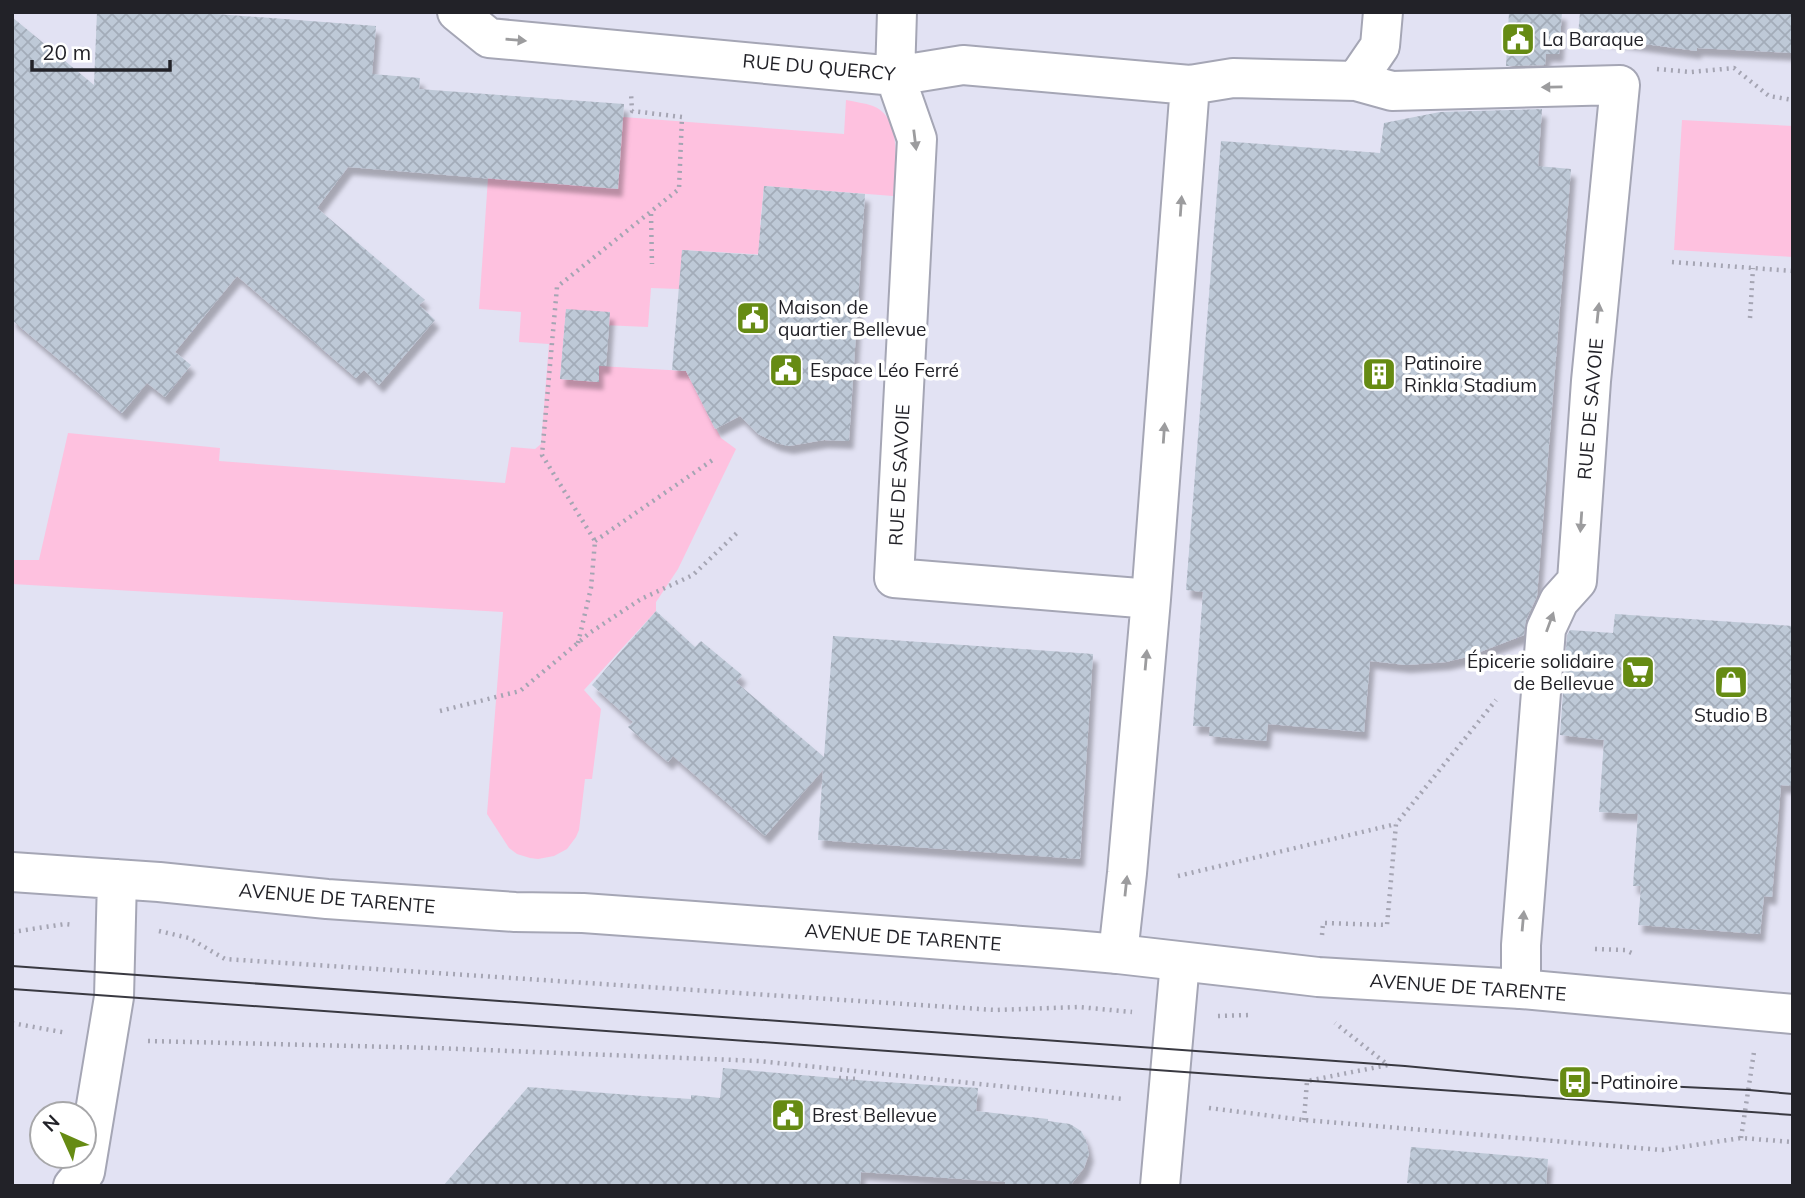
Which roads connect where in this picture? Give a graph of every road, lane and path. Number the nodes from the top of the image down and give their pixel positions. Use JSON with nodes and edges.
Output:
{"nodes":[{"id":1,"x":457,"y":12,"type":"edge"},
{"id":2,"x":897,"y":12,"type":"edge"},
{"id":3,"x":1383,"y":12,"type":"edge"},
{"id":4,"x":628,"y":51,"type":"junction"},
{"id":5,"x":1647,"y":66,"type":"dead end"},
{"id":6,"x":895,"y":76,"type":"junction"},
{"id":7,"x":1356,"y":80,"type":"junction"},
{"id":8,"x":1190,"y":85,"type":"junction"},
{"id":9,"x":1793,"y":100,"type":"edge"},
{"id":10,"x":651,"y":213,"type":"junction"},
{"id":11,"x":1672,"y":262,"type":"dead end"},
{"id":12,"x":652,"y":264,"type":"dead end"},
{"id":13,"x":1753,"y":268,"type":"junction"},
{"id":14,"x":1793,"y":271,"type":"edge"},
{"id":15,"x":1750,"y":318,"type":"dead end"},
{"id":16,"x":714,"y":459,"type":"dead end"},
{"id":17,"x":739,"y":531,"type":"dead end"},
{"id":18,"x":595,"y":541,"type":"junction"},
{"id":19,"x":1151,"y":599,"type":"junction"},
{"id":20,"x":578,"y":643,"type":"junction"},
{"id":21,"x":1497,"y":699,"type":"dead end"},
{"id":22,"x":440,"y":711,"type":"dead end"},
{"id":23,"x":1396,"y":824,"type":"junction"},
{"id":24,"x":12,"y":872,"type":"edge"},
{"id":25,"x":1178,"y":876,"type":"dead end"},
{"id":26,"x":117,"y":879,"type":"junction"},
{"id":27,"x":65,"y":924,"type":"dead end"},
{"id":28,"x":1387,"y":925,"type":"dead end"},
{"id":29,"x":159,"y":931,"type":"dead end"},
{"id":30,"x":12,"y":932,"type":"edge"},
{"id":31,"x":1118,"y":954,"type":"junction"},
{"id":32,"x":1180,"y":962,"type":"junction"},
{"id":33,"x":1521,"y":989,"type":"junction"},
{"id":34,"x":1793,"y":1014,"type":"edge"},
{"id":35,"x":1252,"y":1015,"type":"dead end"},
{"id":36,"x":1175,"y":1016,"type":"junction"},
{"id":37,"x":12,"y":1023,"type":"edge"},
{"id":38,"x":106,"y":1040,"type":"junction"},
{"id":39,"x":839,"y":1077,"type":"dead end"},
{"id":40,"x":860,"y":1079,"type":"dead end"},
{"id":41,"x":1169,"y":1086,"type":"junction"},
{"id":42,"x":1793,"y":1142,"type":"edge"},
{"id":43,"x":72,"y":1186,"type":"edge"},
{"id":44,"x":1160,"y":1186,"type":"edge"}],
"edges":[{"from":1,"to":4,"type":"street","name":"RUE DU QUERCY","one_way":true},
{"from":2,"to":6,"type":"street"},
{"from":3,"to":7,"type":"street"},
{"from":4,"to":6,"type":"street","name":"RUE DU QUERCY"},
{"from":4,"to":10,"type":"path"},
{"from":5,"to":9,"type":"path"},
{"from":6,"to":8,"type":"street","name":"RUE DU QUERCY"},
{"from":6,"to":19,"type":"street","name":"RUE DE SAVOIE","one_way":true},
{"from":7,"to":8,"type":"street","name":"RUE DE SAVOIE"},
{"from":33,"to":7,"type":"street","name":"RUE DE SAVOIE","one_way":true},
{"from":19,"to":8,"type":"street","one_way":true},
{"from":10,"to":12,"type":"path"},
{"from":10,"to":18,"type":"path"},
{"from":11,"to":13,"type":"path"},
{"from":13,"to":14,"type":"path"},
{"from":13,"to":15,"type":"path"},
{"from":16,"to":18,"type":"path"},
{"from":17,"to":20,"type":"path"},
{"from":18,"to":20,"type":"path"},
{"from":31,"to":19,"type":"street","one_way":true},
{"from":20,"to":22,"type":"path"},
{"from":21,"to":23,"type":"path"},
{"from":23,"to":25,"type":"path"},
{"from":23,"to":28,"type":"path"},
{"from":24,"to":26,"type":"street","name":"AVENUE DE TARENTE"},
{"from":26,"to":31,"type":"street","name":"AVENUE DE TARENTE"},
{"from":26,"to":38,"type":"street"},
{"from":27,"to":30,"type":"path"},
{"from":29,"to":36,"type":"path"},
{"from":31,"to":32,"type":"street","name":"AVENUE DE TARENTE"},
{"from":32,"to":33,"type":"street","name":"AVENUE DE TARENTE"},
{"from":32,"to":36,"type":"street"},
{"from":33,"to":34,"type":"street","name":"AVENUE DE TARENTE"},
{"from":35,"to":36,"type":"path"},
{"from":36,"to":41,"type":"street"},
{"from":37,"to":38,"type":"path"},
{"from":38,"to":41,"type":"path"},
{"from":38,"to":43,"type":"street"},
{"from":39,"to":40,"type":"path"},
{"from":41,"to":42,"type":"path"},
{"from":41,"to":44,"type":"street"}]}
